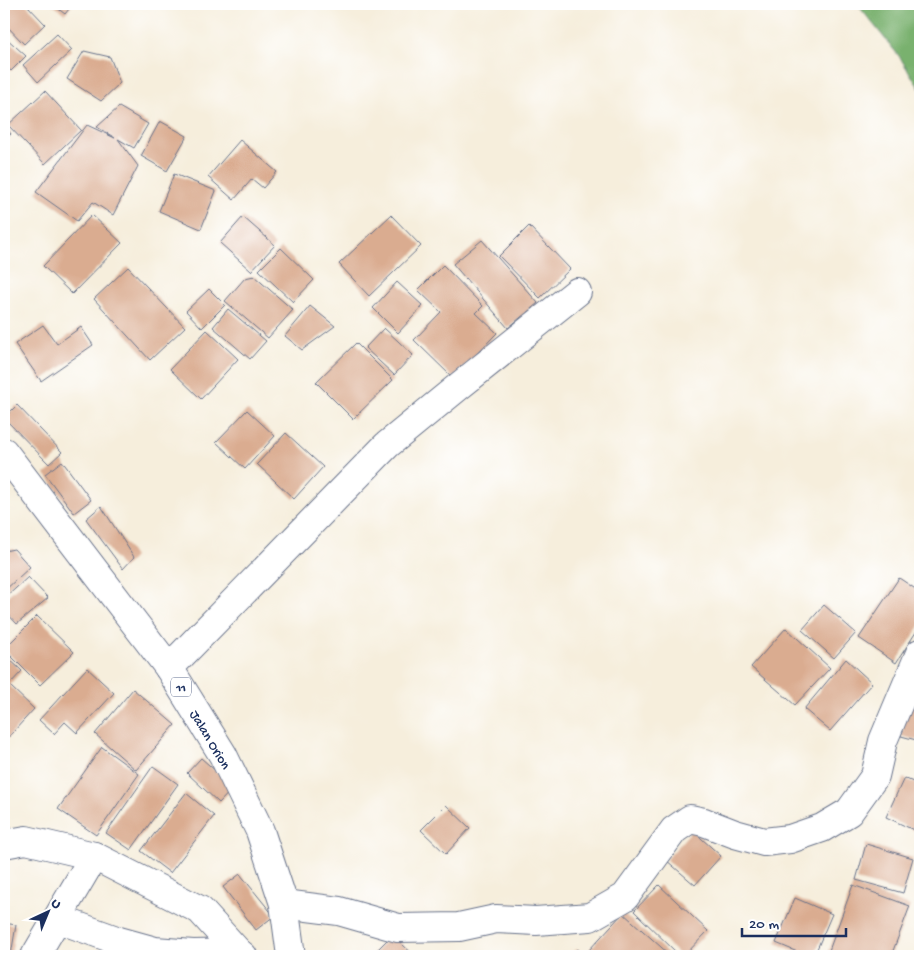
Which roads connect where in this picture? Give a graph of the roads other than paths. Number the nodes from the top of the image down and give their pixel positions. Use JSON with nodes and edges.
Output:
{"nodes":[{"id":1,"x":577,"y":292,"type":"dead end"},
{"id":2,"x":4,"y":452,"type":"edge"},
{"id":3,"x":920,"y":653,"type":"edge"},
{"id":4,"x":168,"y":668,"type":"junction"},
{"id":5,"x":4,"y":844,"type":"edge"},
{"id":6,"x":94,"y":856,"type":"junction"},
{"id":7,"x":284,"y":904,"type":"junction"},
{"id":8,"x":58,"y":919,"type":"junction"},
{"id":9,"x":241,"y":955,"type":"edge"},
{"id":10,"x":35,"y":956,"type":"edge"},
{"id":11,"x":291,"y":956,"type":"edge"}],
"edges":[{"from":1,"to":4,"type":"main road"},
{"from":2,"to":4,"type":"main road","name":"Jalan Orion","number":"11"},
{"from":3,"to":7,"type":"main road"},
{"from":4,"to":7,"type":"main road","name":"Jalan Orion","number":"11"},
{"from":5,"to":6,"type":"main road"},
{"from":6,"to":8,"type":"main road"},
{"from":6,"to":9,"type":"main road"},
{"from":7,"to":11,"type":"main road","name":"Jalan Orion","number":"11"},
{"from":8,"to":9,"type":"main road"},
{"from":8,"to":10,"type":"main road"}]}
